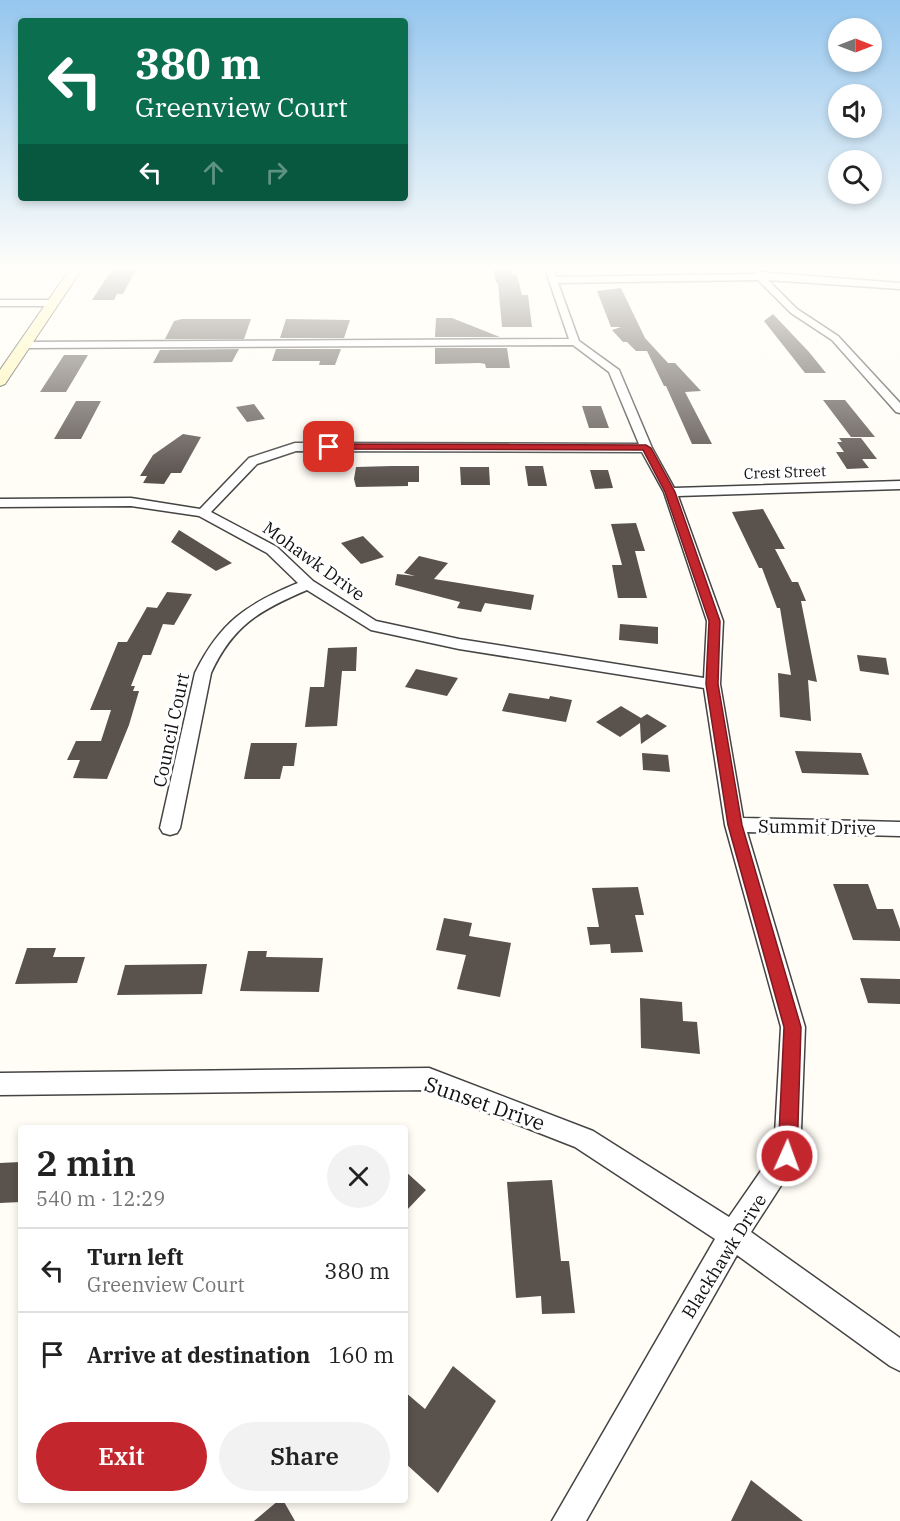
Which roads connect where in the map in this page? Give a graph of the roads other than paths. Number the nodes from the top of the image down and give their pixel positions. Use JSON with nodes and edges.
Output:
{"nodes":[{"id":1,"x":30,"y":337,"type":"edge"},
{"id":2,"x":573,"y":337,"type":"edge"},
{"id":3,"x":833,"y":337,"type":"edge"},
{"id":4,"x":575,"y":342,"type":"junction"},
{"id":5,"x":25,"y":345,"type":"junction"},
{"id":6,"x":0,"y":381,"type":"edge"},
{"id":7,"x":900,"y":410,"type":"edge"},
{"id":8,"x":646,"y":448,"type":"junction"},
{"id":9,"x":900,"y":485,"type":"edge"},
{"id":10,"x":670,"y":492,"type":"junction"},
{"id":11,"x":0,"y":503,"type":"edge"},
{"id":12,"x":203,"y":513,"type":"junction"},
{"id":13,"x":308,"y":585,"type":"junction"},
{"id":14,"x":712,"y":684,"type":"junction"},
{"id":15,"x":735,"y":825,"type":"junction"},
{"id":16,"x":170,"y":828,"type":"dead end"},
{"id":17,"x":900,"y":829,"type":"edge"},
{"id":18,"x":0,"y":1084,"type":"edge"},
{"id":19,"x":733,"y":1235,"type":"junction"},
{"id":20,"x":900,"y":1356,"type":"edge"},
{"id":21,"x":568,"y":1521,"type":"edge"}],
"edges":[{"from":1,"to":5,"type":"main road"},
{"from":2,"to":4,"type":"street"},
{"from":3,"to":7,"type":"street"},
{"from":4,"to":5,"type":"street"},
{"from":4,"to":8,"type":"street","name":"Blackhawk Drive"},
{"from":5,"to":6,"type":"main road"},
{"from":8,"to":10,"type":"street","name":"Blackhawk Drive"},
{"from":8,"to":12,"type":"street"},
{"from":9,"to":10,"type":"street","name":"Crest Street"},
{"from":10,"to":14,"type":"street","name":"Blackhawk Drive"},
{"from":11,"to":12,"type":"street","name":"Mohawk Drive"},
{"from":12,"to":13,"type":"street","name":"Mohawk Drive"},
{"from":13,"to":14,"type":"street","name":"Mohawk Drive"},
{"from":13,"to":16,"type":"street","name":"Council Court"},
{"from":14,"to":15,"type":"street","name":"Blackhawk Drive"},
{"from":15,"to":17,"type":"street","name":"Summit Drive"},
{"from":15,"to":19,"type":"street","name":"Blackhawk Drive"},
{"from":18,"to":19,"type":"street","name":"Sunset Drive"},
{"from":19,"to":20,"type":"street","name":"Sunset Drive"},
{"from":19,"to":21,"type":"street","name":"Blackhawk Drive"}]}
